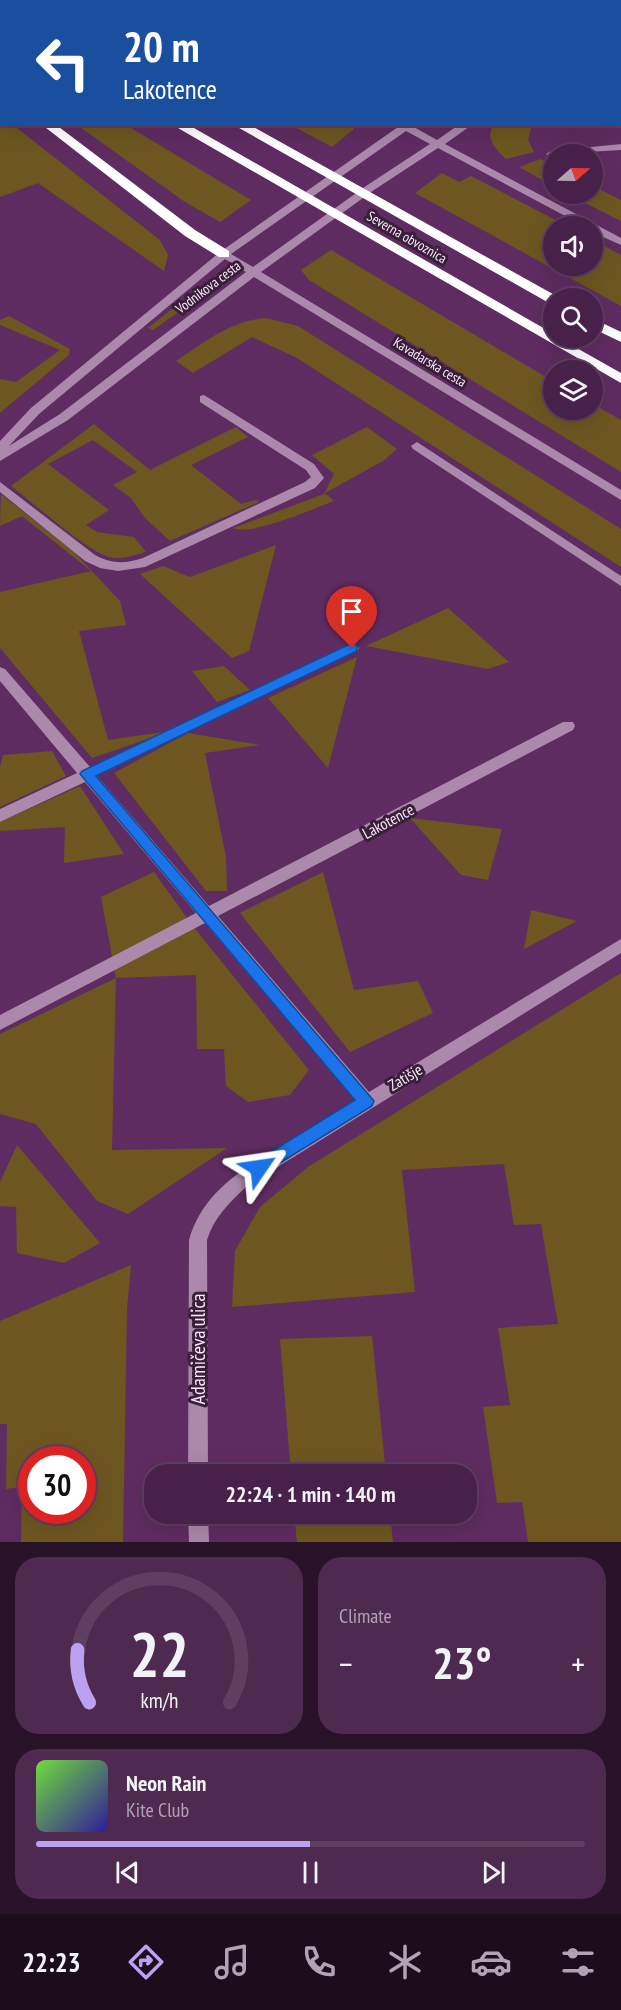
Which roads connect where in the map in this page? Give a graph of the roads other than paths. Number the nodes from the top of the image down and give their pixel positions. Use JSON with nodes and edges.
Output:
{"nodes":[{"id":1,"x":50,"y":126,"type":"edge"},
{"id":2,"x":180,"y":126,"type":"edge"},
{"id":3,"x":242,"y":126,"type":"edge"},
{"id":4,"x":404,"y":126,"type":"edge"},
{"id":5,"x":407,"y":126,"type":"edge"},
{"id":6,"x":465,"y":126,"type":"edge"},
{"id":7,"x":437,"y":144,"type":"junction"},
{"id":8,"x":621,"y":147,"type":"edge"},
{"id":9,"x":603,"y":149,"type":"edge"},
{"id":10,"x":571,"y":216,"type":"edge"},
{"id":11,"x":603,"y":233,"type":"edge"},
{"id":12,"x":621,"y":242,"type":"edge"},
{"id":13,"x":224,"y":254,"type":"junction"},
{"id":14,"x":254,"y":271,"type":"junction"},
{"id":15,"x":543,"y":294,"type":"edge"},
{"id":16,"x":603,"y":328,"type":"edge"},
{"id":17,"x":621,"y":338,"type":"edge"},
{"id":18,"x":621,"y":379,"type":"edge"},
{"id":19,"x":204,"y":399,"type":"dead end"},
{"id":20,"x":417,"y":446,"type":"dead end"},
{"id":21,"x":0,"y":448,"type":"edge"},
{"id":22,"x":0,"y":457,"type":"edge"},
{"id":23,"x":0,"y":486,"type":"edge"},
{"id":24,"x":621,"y":496,"type":"edge"},
{"id":25,"x":621,"y":582,"type":"edge"},
{"id":26,"x":352,"y":648,"type":"dead end"},
{"id":27,"x":0,"y":672,"type":"edge"},
{"id":28,"x":568,"y":726,"type":"dead end"},
{"id":29,"x":87,"y":774,"type":"junction"},
{"id":30,"x":0,"y":816,"type":"edge"},
{"id":31,"x":208,"y":916,"type":"junction"},
{"id":32,"x":621,"y":945,"type":"edge"},
{"id":33,"x":0,"y":1023,"type":"edge"},
{"id":34,"x":366,"y":1101,"type":"junction"},
{"id":35,"x":202,"y":1224,"type":"joint"},
{"id":36,"x":198,"y":1464,"type":"edge"},
{"id":37,"x":198,"y":1524,"type":"edge"},
{"id":38,"x":199,"y":1542,"type":"edge"}],
"edges":[{"from":1,"to":13,"type":"highway"},
{"from":2,"to":18,"type":"highway","name":"Severna obvoznica"},
{"from":3,"to":15,"type":"highway","name":"Severna obvoznica"},
{"from":4,"to":13,"type":"street","name":"Vodnikova cesta"},
{"from":5,"to":7,"type":"street"},
{"from":6,"to":7,"type":"street","name":"Vodnikova cesta"},
{"from":7,"to":10,"type":"street"},
{"from":7,"to":14,"type":"street","name":"Vodnikova cesta"},
{"from":8,"to":9,"type":"street"},
{"from":11,"to":12,"type":"street"},
{"from":13,"to":14,"type":"street","name":"Kavadarska cesta"},
{"from":13,"to":21,"type":"street","name":"Vodnikova cesta"},
{"from":14,"to":22,"type":"street","name":"Vodnikova cesta"},
{"from":14,"to":24,"type":"street","name":"Kavadarska cesta"},
{"from":16,"to":17,"type":"highway"},
{"from":19,"to":23,"type":"street"},
{"from":20,"to":25,"type":"street"},
{"from":26,"to":29,"type":"street"},
{"from":27,"to":29,"type":"street"},
{"from":28,"to":31,"type":"street","name":"Lakotence"},
{"from":29,"to":30,"type":"street"},
{"from":29,"to":31,"type":"street"},
{"from":31,"to":33,"type":"street","name":"Lakotence"},
{"from":31,"to":34,"type":"street"},
{"from":32,"to":34,"type":"street","name":"Zatišje"},
{"from":34,"to":35,"type":"street","name":"Zatišje"},
{"from":35,"to":36,"type":"street","name":"Adamičeva ulica"},
{"from":37,"to":38,"type":"street"}]}
